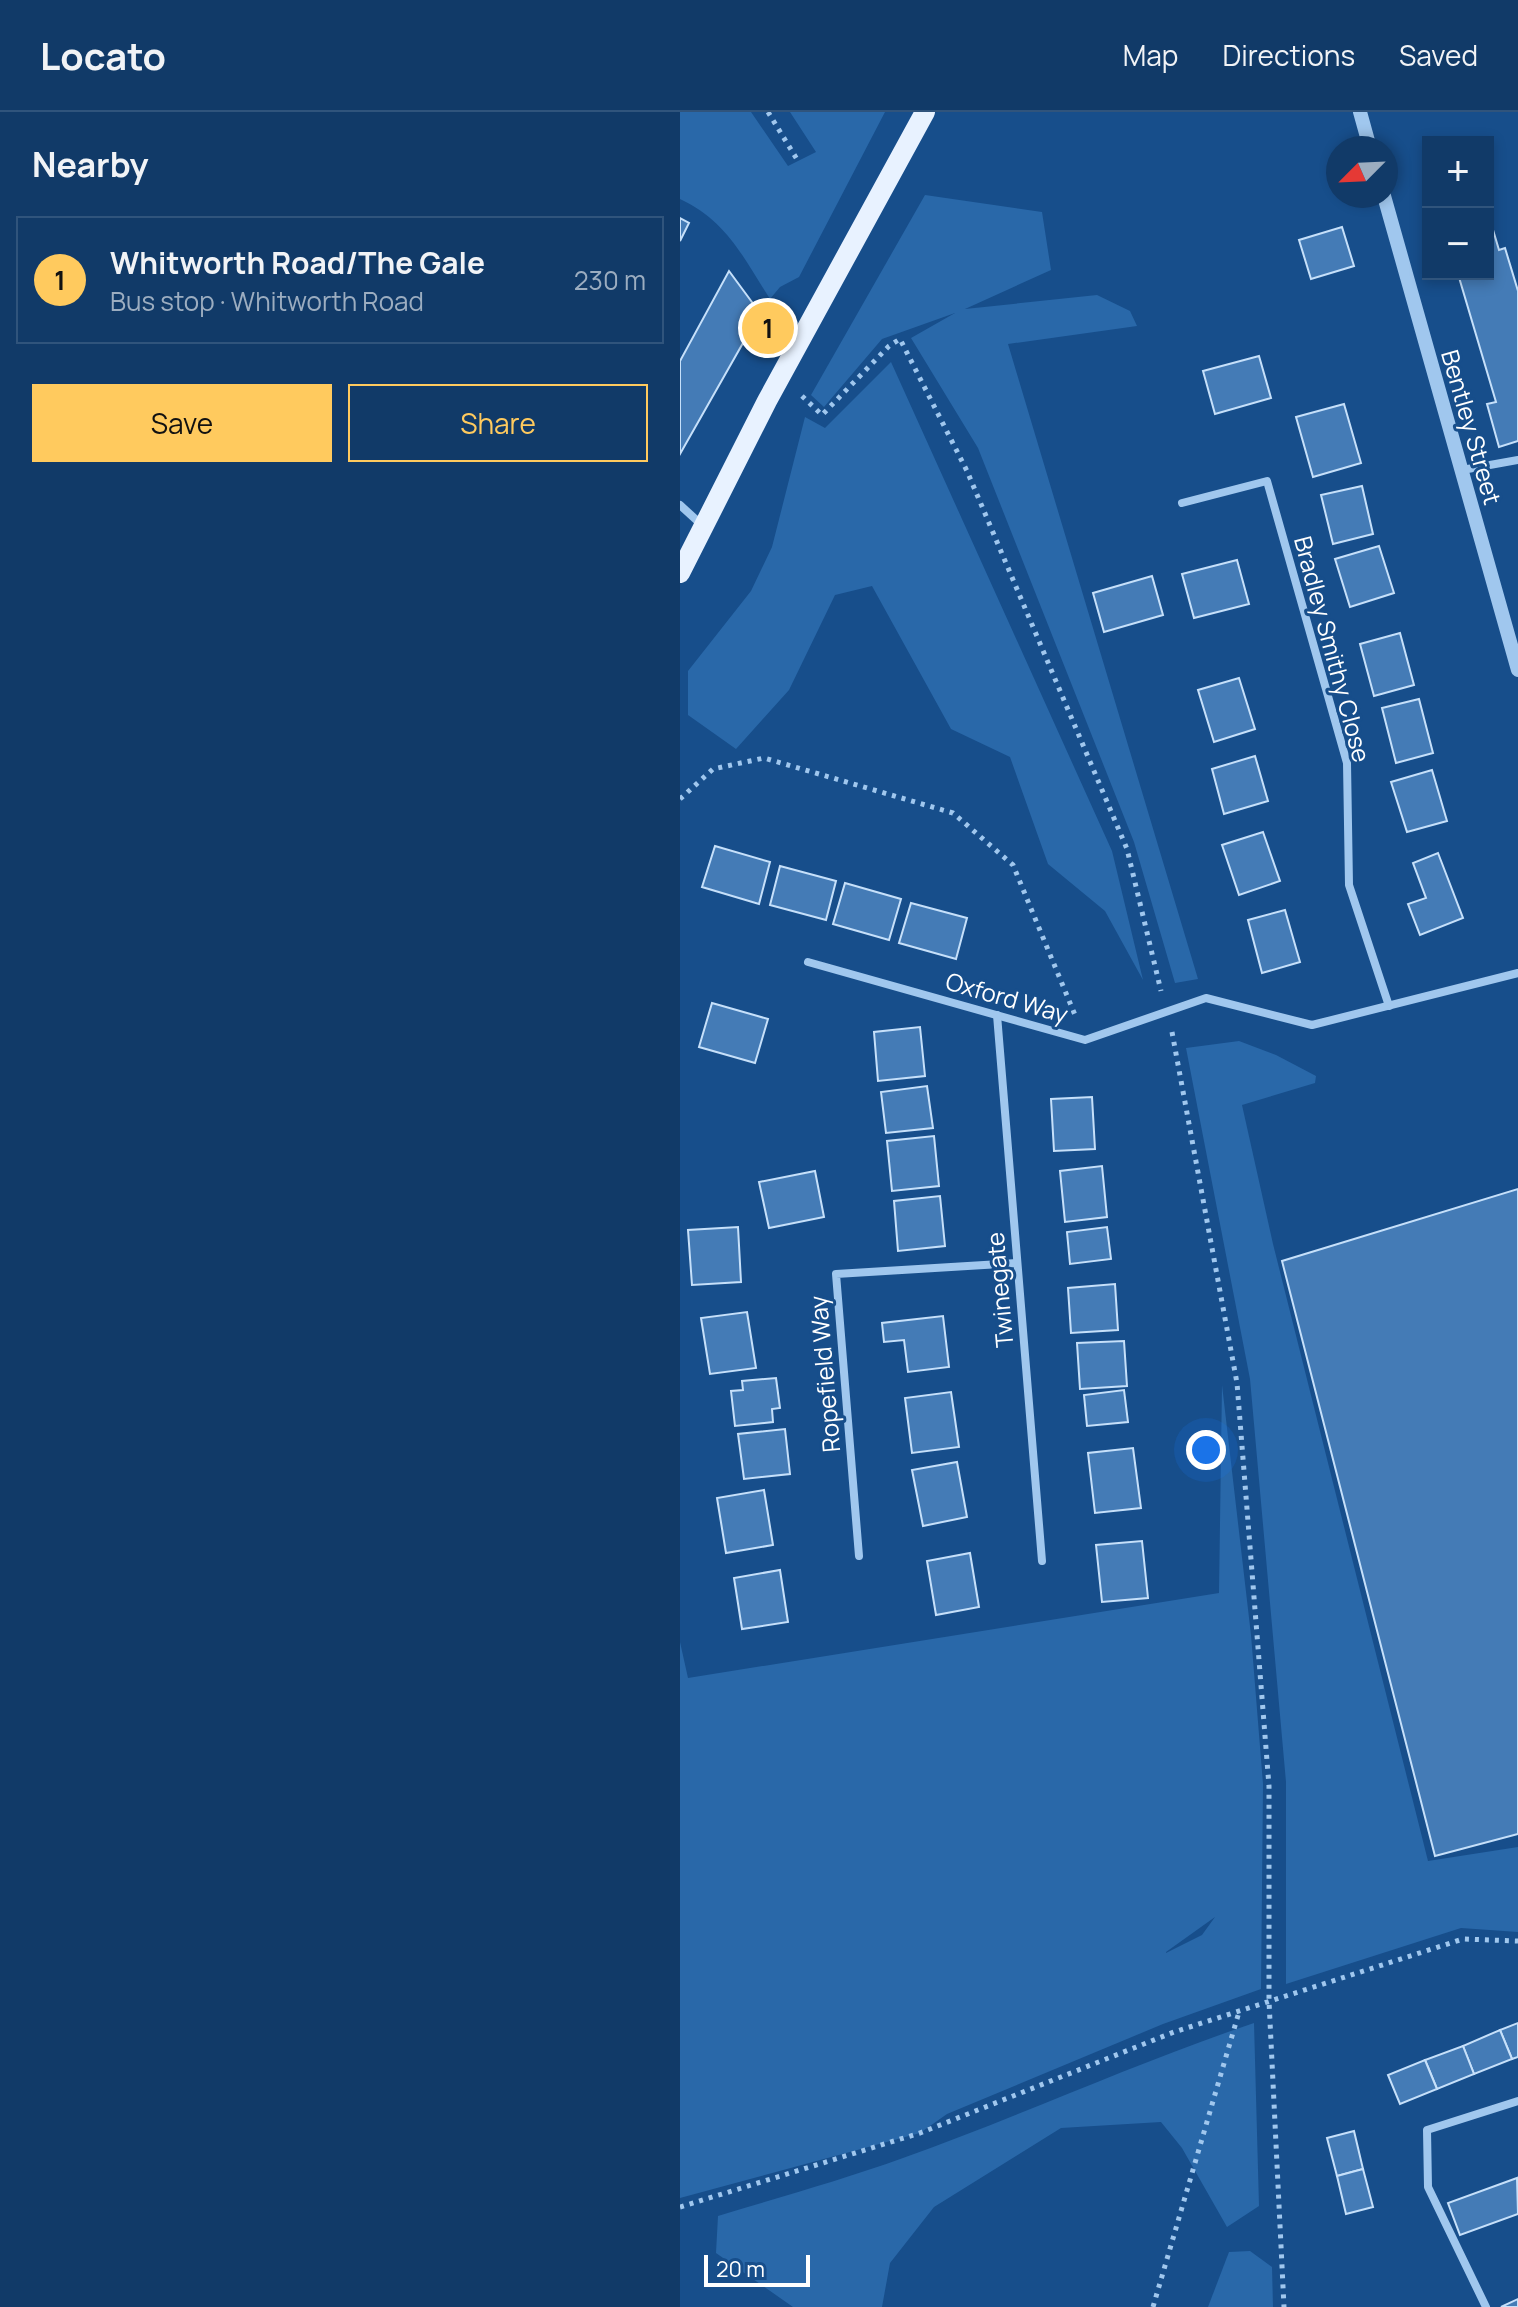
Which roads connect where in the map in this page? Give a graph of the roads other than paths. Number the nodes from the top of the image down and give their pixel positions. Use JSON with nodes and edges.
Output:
{"nodes":[{"id":1,"x":925,"y":112,"type":"edge"},
{"id":2,"x":1360,"y":112,"type":"edge"},
{"id":3,"x":1367,"y":136,"type":"edge"},
{"id":4,"x":1387,"y":208,"type":"edge"},
{"id":5,"x":1518,"y":460,"type":"edge"},
{"id":6,"x":1462,"y":470,"type":"junction"},
{"id":7,"x":1182,"y":503,"type":"dead end"},
{"id":8,"x":680,"y":505,"type":"edge"},
{"id":9,"x":704,"y":527,"type":"junction"},
{"id":10,"x":680,"y":573,"type":"edge"},
{"id":11,"x":1518,"y":670,"type":"edge"},
{"id":12,"x":808,"y":962,"type":"dead end"},
{"id":13,"x":1518,"y":973,"type":"edge"},
{"id":14,"x":1389,"y":1006,"type":"junction"},
{"id":15,"x":997,"y":1015,"type":"junction"},
{"id":16,"x":1017,"y":1263,"type":"junction"},
{"id":17,"x":859,"y":1556,"type":"dead end"},
{"id":18,"x":1042,"y":1561,"type":"dead end"},
{"id":19,"x":1518,"y":2101,"type":"edge"},
{"id":20,"x":1486,"y":2307,"type":"edge"}],
"edges":[{"from":1,"to":9,"type":"main road"},
{"from":2,"to":3,"type":"street"},
{"from":4,"to":6,"type":"street","name":"Bentley Street"},
{"from":5,"to":6,"type":"street"},
{"from":6,"to":11,"type":"street","name":"Bentley Street"},
{"from":7,"to":14,"type":"street","name":"Bradley Smithy Close"},
{"from":8,"to":9,"type":"street"},
{"from":9,"to":10,"type":"main road"},
{"from":12,"to":15,"type":"street","name":"Oxford Way"},
{"from":13,"to":14,"type":"street","name":"Oxford Way"},
{"from":14,"to":15,"type":"street","name":"Oxford Way"},
{"from":15,"to":16,"type":"street","name":"Twinegate"},
{"from":16,"to":17,"type":"street","name":"Ropefield Way"},
{"from":16,"to":18,"type":"street","name":"Twinegate"},
{"from":19,"to":20,"type":"street"}]}
